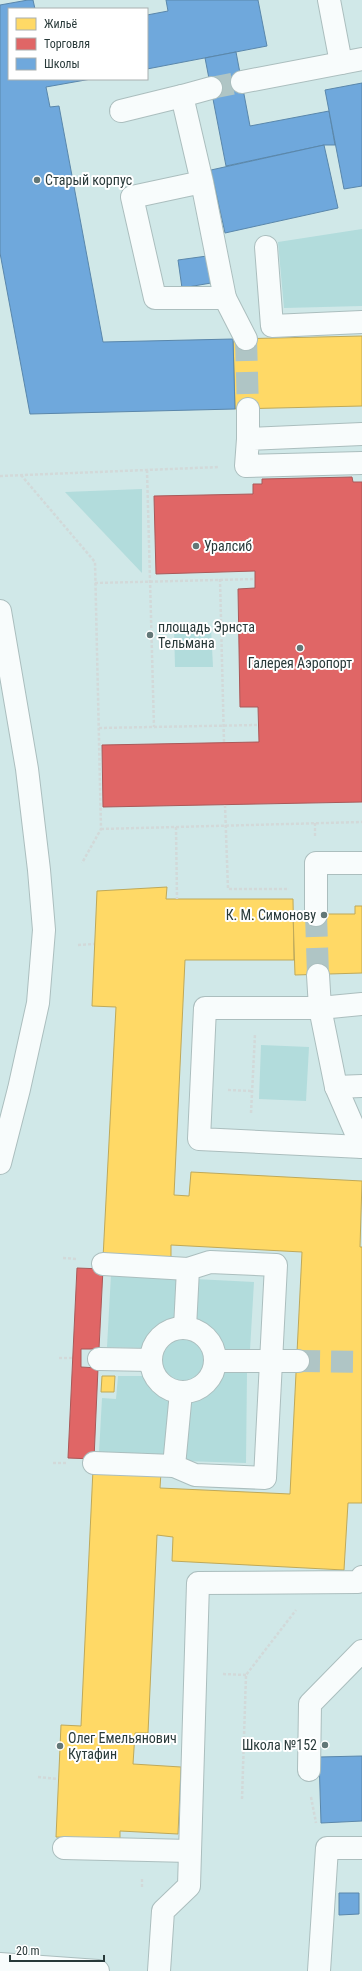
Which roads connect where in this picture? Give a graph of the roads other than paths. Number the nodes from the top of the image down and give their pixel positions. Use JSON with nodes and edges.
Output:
{"nodes":[{"id":1,"x":329,"y":0,"type":"edge"},
{"id":2,"x":362,"y":59,"type":"edge"},
{"id":3,"x":341,"y":63,"type":"junction"},
{"id":4,"x":242,"y":82,"type":"tunnel mouth"},
{"id":5,"x":211,"y":88,"type":"tunnel mouth"},
{"id":6,"x":182,"y":96,"type":"junction"},
{"id":7,"x":121,"y":111,"type":"dead end"},
{"id":8,"x":202,"y":182,"type":"junction"},
{"id":9,"x":266,"y":247,"type":"dead end"},
{"id":10,"x":225,"y":298,"type":"junction"},
{"id":11,"x":362,"y":322,"type":"edge"},
{"id":12,"x":246,"y":339,"type":"tunnel mouth"},
{"id":13,"x":248,"y":409,"type":"tunnel mouth"},
{"id":14,"x":362,"y":434,"type":"edge"},
{"id":15,"x":248,"y":439,"type":"junction"},
{"id":16,"x":362,"y":463,"type":"edge"},
{"id":17,"x":0,"y":611,"type":"edge"},
{"id":18,"x":362,"y":863,"type":"edge"},
{"id":19,"x":316,"y":915,"type":"tunnel mouth"},
{"id":20,"x":318,"y":975,"type":"tunnel mouth"},
{"id":21,"x":362,"y":1004,"type":"edge"},
{"id":22,"x":320,"y":1008,"type":"junction"},
{"id":23,"x":362,"y":1086,"type":"edge"},
{"id":24,"x":336,"y":1087,"type":"junction"},
{"id":25,"x":362,"y":1147,"type":"edge"},
{"id":26,"x":0,"y":1163,"type":"edge"},
{"id":27,"x":103,"y":1264,"type":"dead end"},
{"id":28,"x":188,"y":1269,"type":"junction"},
{"id":29,"x":185,"y":1328,"type":"junction"},
{"id":30,"x":98,"y":1358,"type":"dead end"},
{"id":31,"x":151,"y":1360,"type":"junction"},
{"id":32,"x":216,"y":1361,"type":"junction"},
{"id":33,"x":270,"y":1361,"type":"junction"},
{"id":34,"x":298,"y":1361,"type":"tunnel mouth"},
{"id":35,"x":181,"y":1392,"type":"junction"},
{"id":36,"x":94,"y":1463,"type":"dead end"},
{"id":37,"x":174,"y":1466,"type":"junction"},
{"id":38,"x":362,"y":1577,"type":"edge"},
{"id":39,"x":362,"y":1651,"type":"edge"},
{"id":40,"x":309,"y":1770,"type":"road end"},
{"id":41,"x":64,"y":1848,"type":"dead end"},
{"id":42,"x":362,"y":1848,"type":"edge"},
{"id":43,"x":190,"y":1851,"type":"junction"},
{"id":44,"x":0,"y":1964,"type":"edge"},
{"id":45,"x":98,"y":1971,"type":"edge"},
{"id":46,"x":159,"y":1971,"type":"edge"},
{"id":47,"x":319,"y":1971,"type":"edge"}],
"edges":[{"from":1,"to":3,"type":"street"},
{"from":2,"to":3,"type":"street"},
{"from":3,"to":4,"type":"street"},
{"from":5,"to":6,"type":"street"},
{"from":6,"to":7,"type":"street"},
{"from":6,"to":8,"type":"street"},
{"from":8,"to":10,"type":"street"},
{"from":8,"to":10,"type":"street"},
{"from":9,"to":11,"type":"street"},
{"from":10,"to":12,"type":"street"},
{"from":13,"to":15,"type":"street"},
{"from":14,"to":15,"type":"street"},
{"from":15,"to":16,"type":"street"},
{"from":17,"to":26,"type":"street"},
{"from":18,"to":19,"type":"street"},
{"from":20,"to":22,"type":"street"},
{"from":21,"to":22,"type":"street"},
{"from":22,"to":24,"type":"street"},
{"from":22,"to":25,"type":"street"},
{"from":23,"to":24,"type":"street"},
{"from":24,"to":25,"type":"street"},
{"from":27,"to":28,"type":"street"},
{"from":28,"to":29,"type":"street"},
{"from":28,"to":33,"type":"street"},
{"from":29,"to":31,"type":"street"},
{"from":29,"to":32,"type":"street"},
{"from":30,"to":31,"type":"street"},
{"from":31,"to":35,"type":"street"},
{"from":32,"to":33,"type":"street"},
{"from":32,"to":35,"type":"street"},
{"from":33,"to":34,"type":"street"},
{"from":33,"to":37,"type":"street"},
{"from":35,"to":37,"type":"street"},
{"from":36,"to":37,"type":"street"},
{"from":38,"to":43,"type":"street"},
{"from":39,"to":40,"type":"street"},
{"from":41,"to":43,"type":"street"},
{"from":42,"to":47,"type":"street"},
{"from":43,"to":46,"type":"street"},
{"from":44,"to":45,"type":"street"}]}
